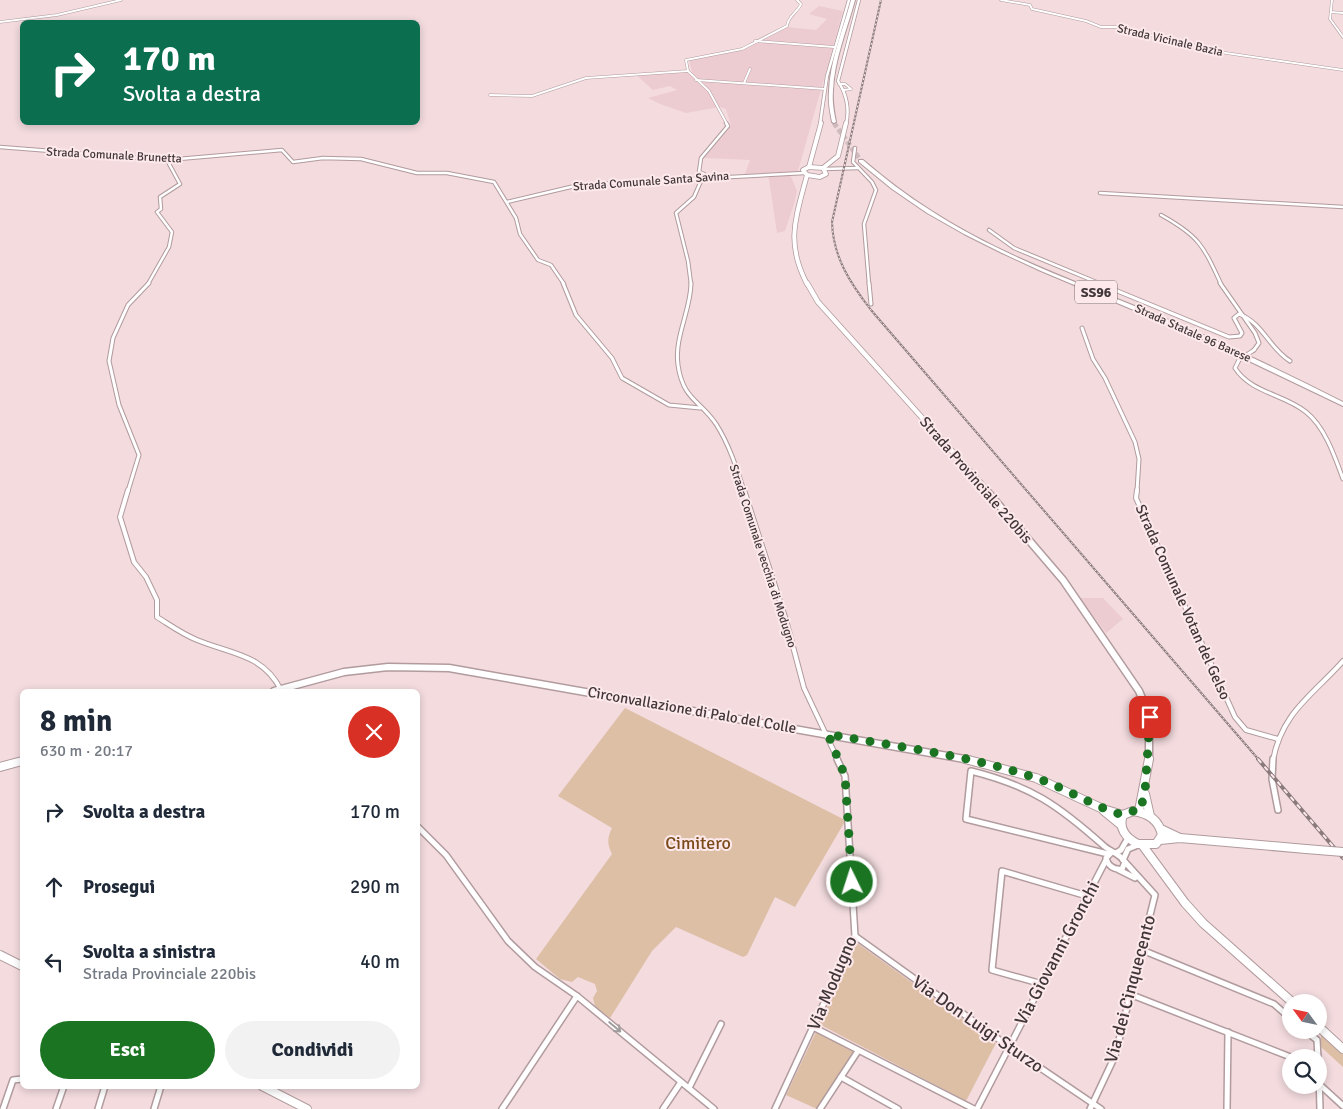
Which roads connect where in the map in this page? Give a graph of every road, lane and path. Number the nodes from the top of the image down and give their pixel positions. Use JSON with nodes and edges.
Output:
{"nodes":[{"id":1,"x":121,"y":0,"type":"edge"},
{"id":2,"x":797,"y":0,"type":"edge"},
{"id":3,"x":849,"y":0,"type":"edge"},
{"id":4,"x":856,"y":0,"type":"edge"},
{"id":5,"x":1001,"y":0,"type":"edge"},
{"id":6,"x":1332,"y":0,"type":"edge"},
{"id":7,"x":1331,"y":12,"type":"junction"},
{"id":8,"x":1343,"y":13,"type":"edge"},
{"id":9,"x":0,"y":22,"type":"edge"},
{"id":10,"x":1342,"y":35,"type":"edge"},
{"id":11,"x":755,"y":42,"type":"junction"},
{"id":12,"x":834,"y":47,"type":"junction"},
{"id":13,"x":750,"y":69,"type":"dead end"},
{"id":14,"x":1343,"y":70,"type":"edge"},
{"id":15,"x":688,"y":71,"type":"junction"},
{"id":16,"x":696,"y":80,"type":"junction"},
{"id":17,"x":744,"y":83,"type":"junction"},
{"id":18,"x":839,"y":84,"type":"junction"},
{"id":19,"x":825,"y":89,"type":"junction"},
{"id":20,"x":844,"y":90,"type":"junction"},
{"id":21,"x":490,"y":95,"type":"dead end"},
{"id":22,"x":837,"y":122,"type":"tunnel mouth"},
{"id":23,"x":0,"y":147,"type":"edge"},
{"id":24,"x":855,"y":148,"type":"dead end"},
{"id":25,"x":167,"y":160,"type":"junction"},
{"id":26,"x":810,"y":165,"type":"junction"},
{"id":27,"x":858,"y":168,"type":"junction"},
{"id":28,"x":826,"y":170,"type":"junction"},
{"id":29,"x":807,"y":175,"type":"junction"},
{"id":30,"x":703,"y":177,"type":"junction"},
{"id":31,"x":1100,"y":193,"type":"dead end"},
{"id":32,"x":507,"y":202,"type":"junction"},
{"id":33,"x":1343,"y":207,"type":"edge"},
{"id":34,"x":1161,"y":215,"type":"dead end"},
{"id":35,"x":989,"y":230,"type":"dead end"},
{"id":36,"x":871,"y":304,"type":"dead end"},
{"id":37,"x":1239,"y":314,"type":"junction"},
{"id":38,"x":1082,"y":328,"type":"dead end"},
{"id":39,"x":1239,"y":360,"type":"joint"},
{"id":40,"x":1290,"y":360,"type":"dead end"},
{"id":41,"x":1343,"y":399,"type":"edge"},
{"id":42,"x":1343,"y":404,"type":"edge"},
{"id":43,"x":700,"y":408,"type":"junction"},
{"id":44,"x":1343,"y":479,"type":"edge"},
{"id":45,"x":1343,"y":661,"type":"edge"},
{"id":46,"x":279,"y":689,"type":"edge"},
{"id":47,"x":286,"y":689,"type":"edge"},
{"id":48,"x":828,"y":734,"type":"junction"},
{"id":49,"x":1278,"y":739,"type":"junction"},
{"id":50,"x":20,"y":762,"type":"edge"},
{"id":51,"x":0,"y":767,"type":"edge"},
{"id":52,"x":1145,"y":792,"type":"junction"},
{"id":53,"x":1103,"y":809,"type":"junction"},
{"id":54,"x":1278,"y":810,"type":"dead end"},
{"id":55,"x":1140,"y":811,"type":"junction"},
{"id":56,"x":1123,"y":815,"type":"junction"},
{"id":57,"x":1150,"y":816,"type":"junction"},
{"id":58,"x":1120,"y":825,"type":"junction"},
{"id":59,"x":420,"y":829,"type":"edge"},
{"id":60,"x":1161,"y":829,"type":"junction"},
{"id":61,"x":1128,"y":838,"type":"junction"},
{"id":62,"x":1180,"y":838,"type":"junction"},
{"id":63,"x":1158,"y":842,"type":"junction"},
{"id":64,"x":1141,"y":845,"type":"junction"},
{"id":65,"x":1343,"y":852,"type":"edge"},
{"id":66,"x":1110,"y":855,"type":"junction"},
{"id":67,"x":1155,"y":858,"type":"junction"},
{"id":68,"x":1124,"y":861,"type":"junction"},
{"id":69,"x":1116,"y":869,"type":"junction"},
{"id":70,"x":1100,"y":872,"type":"junction"},
{"id":71,"x":1139,"y":880,"type":"junction"},
{"id":72,"x":1087,"y":896,"type":"junction"},
{"id":73,"x":1155,"y":896,"type":"joint"},
{"id":74,"x":855,"y":936,"type":"junction"},
{"id":75,"x":1142,"y":950,"type":"junction"},
{"id":76,"x":0,"y":955,"type":"edge"},
{"id":77,"x":20,"y":965,"type":"edge"},
{"id":78,"x":1042,"y":984,"type":"junction"},
{"id":79,"x":1283,"y":994,"type":"edge"},
{"id":80,"x":1132,"y":995,"type":"junction"},
{"id":81,"x":577,"y":996,"type":"junction"},
{"id":82,"x":1282,"y":1011,"type":"edge"},
{"id":83,"x":721,"y":1024,"type":"dead end"},
{"id":84,"x":813,"y":1027,"type":"junction"},
{"id":85,"x":1228,"y":1032,"type":"junction"},
{"id":86,"x":1328,"y":1035,"type":"edge"},
{"id":87,"x":1008,"y":1046,"type":"junction"},
{"id":88,"x":1343,"y":1049,"type":"edge"},
{"id":89,"x":858,"y":1051,"type":"junction"},
{"id":90,"x":1282,"y":1054,"type":"edge"},
{"id":91,"x":841,"y":1077,"type":"junction"},
{"id":92,"x":20,"y":1079,"type":"edge"},
{"id":93,"x":681,"y":1082,"type":"junction"},
{"id":94,"x":689,"y":1088,"type":"junction"},
{"id":95,"x":63,"y":1089,"type":"edge"},
{"id":96,"x":104,"y":1089,"type":"edge"},
{"id":97,"x":160,"y":1089,"type":"edge"},
{"id":98,"x":268,"y":1089,"type":"edge"},
{"id":99,"x":1327,"y":1091,"type":"edge"},
{"id":100,"x":1319,"y":1094,"type":"edge"},
{"id":101,"x":1091,"y":1106,"type":"edge"},
{"id":102,"x":1343,"y":1106,"type":"edge"},
{"id":103,"x":2,"y":1109,"type":"edge"},
{"id":104,"x":56,"y":1109,"type":"edge"},
{"id":105,"x":98,"y":1109,"type":"edge"},
{"id":106,"x":154,"y":1109,"type":"edge"},
{"id":107,"x":307,"y":1109,"type":"edge"},
{"id":108,"x":502,"y":1109,"type":"edge"},
{"id":109,"x":663,"y":1109,"type":"edge"},
{"id":110,"x":714,"y":1109,"type":"edge"},
{"id":111,"x":775,"y":1109,"type":"edge"},
{"id":112,"x":820,"y":1109,"type":"edge"},
{"id":113,"x":898,"y":1109,"type":"edge"},
{"id":114,"x":976,"y":1109,"type":"edge"},
{"id":115,"x":1101,"y":1109,"type":"edge"},
{"id":116,"x":1228,"y":1109,"type":"edge"},
{"id":117,"x":1320,"y":1109,"type":"edge"}],
"edges":[{"from":1,"to":9,"type":"street"},
{"from":2,"to":11,"type":"street"},
{"from":3,"to":12,"type":"street"},
{"from":4,"to":18,"type":"street"},
{"from":4,"to":22,"type":"highway"},
{"from":5,"to":14,"type":"street","name":"Strada Vicinale Bazia"},
{"from":6,"to":7,"type":"street"},
{"from":7,"to":8,"type":"street"},
{"from":7,"to":10,"type":"street"},
{"from":11,"to":12,"type":"street"},
{"from":11,"to":15,"type":"street"},
{"from":12,"to":19,"type":"street"},
{"from":13,"to":17,"type":"street"},
{"from":15,"to":16,"type":"street","name":"Strada Comunale vecchia di Modugno"},
{"from":15,"to":21,"type":"street"},
{"from":16,"to":17,"type":"street"},
{"from":16,"to":30,"type":"street","name":"Strada Comunale vecchia di Modugno"},
{"from":17,"to":19,"type":"street"},
{"from":18,"to":20,"type":"street"},
{"from":18,"to":20,"type":"street"},
{"from":19,"to":26,"type":"street"},
{"from":20,"to":28,"type":"street"},
{"from":23,"to":25,"type":"street","name":"Strada Comunale Brunetta"},
{"from":24,"to":27,"type":"street"},
{"from":25,"to":32,"type":"street","name":"Strada Comunale Brunetta"},
{"from":25,"to":46,"type":"street"},
{"from":26,"to":28,"type":"street"},
{"from":26,"to":29,"type":"street"},
{"from":27,"to":28,"type":"street"},
{"from":27,"to":36,"type":"street"},
{"from":28,"to":29,"type":"street"},
{"from":29,"to":30,"type":"street","name":"Strada Comunale Santa Savina"},
{"from":29,"to":52,"type":"street","name":"Strada Provinciale 220bis"},
{"from":30,"to":32,"type":"street","name":"Strada Comunale Santa Savina"},
{"from":30,"to":43,"type":"street","name":"Strada Comunale vecchia di Modugno"},
{"from":31,"to":33,"type":"street"},
{"from":32,"to":43,"type":"street","name":"Strada Comunale Brunetta"},
{"from":34,"to":37,"type":"street"},
{"from":35,"to":37,"type":"street"},
{"from":37,"to":39,"type":"street","bridge":true},
{"from":37,"to":40,"type":"street"},
{"from":38,"to":49,"type":"street","name":"Strada Comunale Votan del Gelso"},
{"from":39,"to":44,"type":"street"},
{"from":41,"to":42,"type":"highway","name":"Strada Statale 96 Barese","number":"SS96"},
{"from":43,"to":48,"type":"street","name":"Strada Comunale vecchia di Modugno"},
{"from":45,"to":49,"type":"street"},
{"from":47,"to":48,"type":"street","name":"Circonvallazione di Palo del Colle"},
{"from":48,"to":53,"type":"street","name":"Circonvallazione di Palo del Colle"},
{"from":48,"to":74,"type":"street","name":"Via Modugno"},
{"from":49,"to":54,"type":"street"},
{"from":50,"to":51,"type":"street"},
{"from":52,"to":55,"type":"street"},
{"from":52,"to":57,"type":"street"},
{"from":53,"to":56,"type":"street"},
{"from":53,"to":58,"type":"street"},
{"from":55,"to":56,"type":"street"},
{"from":55,"to":57,"type":"street"},
{"from":56,"to":58,"type":"street"},
{"from":57,"to":60,"type":"street"},
{"from":58,"to":61,"type":"street"},
{"from":59,"to":81,"type":"street"},
{"from":60,"to":62,"type":"street"},
{"from":60,"to":63,"type":"street"},
{"from":61,"to":64,"type":"street"},
{"from":61,"to":66,"type":"street"},
{"from":62,"to":63,"type":"street"},
{"from":62,"to":65,"type":"street","bridge":true},
{"from":63,"to":64,"type":"street"},
{"from":63,"to":67,"type":"street"},
{"from":64,"to":67,"type":"street"},
{"from":64,"to":68,"type":"street"},
{"from":66,"to":66,"type":"street","name":"Via Giovanni Gronchi"},
{"from":66,"to":68,"type":"street","name":"Via Giovanni Gronchi"},
{"from":66,"to":69,"type":"street","name":"Via Giovanni Gronchi"},
{"from":66,"to":70,"type":"street","name":"Via Giovanni Gronchi"},
{"from":67,"to":79,"type":"street"},
{"from":68,"to":69,"type":"street"},
{"from":68,"to":71,"type":"street","name":"Via Giovanni Gronchi"},
{"from":69,"to":70,"type":"street"},
{"from":69,"to":71,"type":"street"},
{"from":70,"to":72,"type":"street","name":"Via Giovanni Gronchi"},
{"from":71,"to":73,"type":"street"},
{"from":72,"to":78,"type":"street","name":"Via Giovanni Gronchi"},
{"from":72,"to":78,"type":"street"},
{"from":73,"to":75,"type":"street","name":"Via dei Cinquecento"},
{"from":74,"to":84,"type":"street","name":"Via Modugno"},
{"from":74,"to":87,"type":"street","name":"Via Don Luigi Sturzo"},
{"from":75,"to":80,"type":"street","name":"Via dei Cinquecento"},
{"from":75,"to":82,"type":"street"},
{"from":76,"to":77,"type":"street"},
{"from":78,"to":87,"type":"street","name":"Via Giovanni Gronchi"},
{"from":80,"to":85,"type":"street"},
{"from":80,"to":101,"type":"street","name":"Via dei Cinquecento"},
{"from":81,"to":93,"type":"street","one_way":true},
{"from":81,"to":108,"type":"street"},
{"from":83,"to":94,"type":"street"},
{"from":84,"to":89,"type":"street"},
{"from":84,"to":111,"type":"street","name":"Via Modugno"},
{"from":85,"to":90,"type":"street"},
{"from":85,"to":116,"type":"street"},
{"from":86,"to":88,"type":"street"},
{"from":87,"to":101,"type":"street","name":"Via Don Luigi Sturzo"},
{"from":87,"to":114,"type":"street","name":"Via Giovanni Gronchi"},
{"from":89,"to":91,"type":"street"},
{"from":89,"to":114,"type":"street"},
{"from":91,"to":112,"type":"street"},
{"from":91,"to":113,"type":"street"},
{"from":92,"to":103,"type":"street"},
{"from":93,"to":94,"type":"street"},
{"from":93,"to":109,"type":"street"},
{"from":94,"to":110,"type":"street"},
{"from":95,"to":104,"type":"street"},
{"from":96,"to":105,"type":"street"},
{"from":97,"to":106,"type":"street"},
{"from":98,"to":107,"type":"street"},
{"from":99,"to":102,"type":"street"},
{"from":100,"to":117,"type":"street"},
{"from":101,"to":115,"type":"street","name":"Via Don Luigi Sturzo"}]}
